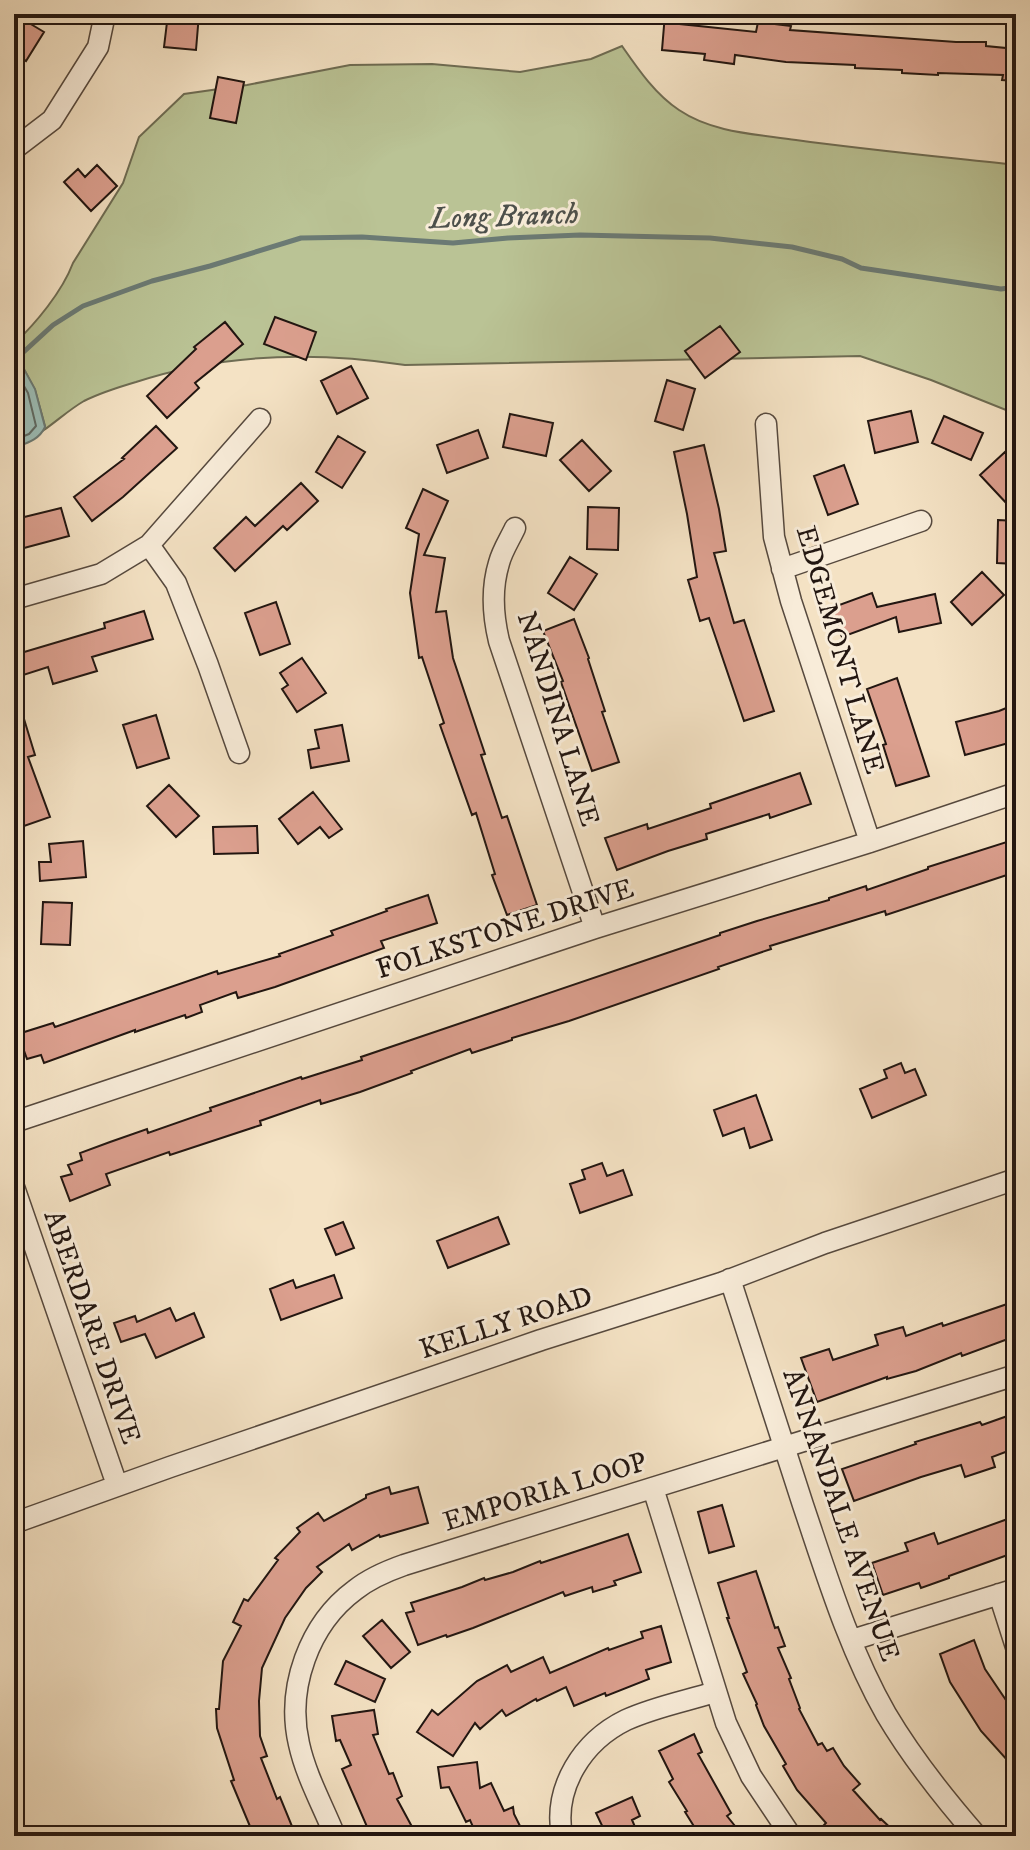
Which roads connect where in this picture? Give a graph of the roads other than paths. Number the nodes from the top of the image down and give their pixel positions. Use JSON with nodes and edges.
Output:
{"nodes":[{"id":1,"x":105,"y":14,"type":"edge"},
{"id":2,"x":14,"y":149,"type":"edge"},
{"id":3,"x":260,"y":419,"type":"dead end"},
{"id":4,"x":766,"y":424,"type":"dead end"},
{"id":5,"x":921,"y":521,"type":"dead end"},
{"id":6,"x":515,"y":528,"type":"dead end"},
{"id":7,"x":149,"y":545,"type":"junction"},
{"id":8,"x":782,"y":569,"type":"junction"},
{"id":9,"x":14,"y":599,"type":"edge"},
{"id":10,"x":239,"y":753,"type":"dead end"},
{"id":11,"x":1016,"y":793,"type":"edge"},
{"id":12,"x":870,"y":842,"type":"junction"},
{"id":13,"x":595,"y":928,"type":"junction"},
{"id":14,"x":14,"y":1122,"type":"edge"},
{"id":15,"x":1016,"y":1179,"type":"edge"},
{"id":16,"x":14,"y":1187,"type":"edge"},
{"id":17,"x":730,"y":1279,"type":"junction"},
{"id":18,"x":1016,"y":1375,"type":"edge"},
{"id":19,"x":785,"y":1447,"type":"junction"},
{"id":20,"x":117,"y":1485,"type":"junction"},
{"id":21,"x":653,"y":1488,"type":"junction"},
{"id":22,"x":14,"y":1523,"type":"edge"},
{"id":23,"x":1008,"y":1592,"type":"edge"},
{"id":24,"x":852,"y":1640,"type":"junction"},
{"id":25,"x":1016,"y":1647,"type":"edge"},
{"id":26,"x":715,"y":1692,"type":"junction"},
{"id":27,"x":335,"y":1836,"type":"edge"},
{"id":28,"x":562,"y":1836,"type":"edge"},
{"id":29,"x":791,"y":1836,"type":"edge"},
{"id":30,"x":977,"y":1836,"type":"edge"}],
"edges":[{"from":1,"to":2,"type":"street"},
{"from":3,"to":7,"type":"street"},
{"from":4,"to":8,"type":"street","name":"EDGEMONT LANE"},
{"from":5,"to":8,"type":"street"},
{"from":6,"to":13,"type":"street","name":"NANDINA LANE"},
{"from":7,"to":9,"type":"street"},
{"from":7,"to":10,"type":"street"},
{"from":8,"to":12,"type":"street","name":"EDGEMONT LANE"},
{"from":11,"to":12,"type":"street","name":"FOLKSTONE DRIVE"},
{"from":12,"to":13,"type":"street","name":"FOLKSTONE DRIVE"},
{"from":13,"to":14,"type":"street","name":"FOLKSTONE DRIVE"},
{"from":15,"to":17,"type":"street","name":"KELLY ROAD"},
{"from":16,"to":20,"type":"street","name":"ABERDARE DRIVE"},
{"from":17,"to":19,"type":"street","name":"ANNANDALE AVENUE"},
{"from":17,"to":20,"type":"street","name":"KELLY ROAD"},
{"from":18,"to":19,"type":"street","name":"EMPORIA LOOP"},
{"from":19,"to":21,"type":"street","name":"EMPORIA LOOP"},
{"from":19,"to":24,"type":"street","name":"ANNANDALE AVENUE"},
{"from":20,"to":22,"type":"street","name":"KELLY ROAD"},
{"from":21,"to":26,"type":"street"},
{"from":21,"to":27,"type":"street","name":"EMPORIA LOOP"},
{"from":23,"to":24,"type":"street"},
{"from":23,"to":25,"type":"street"},
{"from":24,"to":30,"type":"street","name":"ANNANDALE AVENUE"},
{"from":26,"to":28,"type":"street"},
{"from":26,"to":29,"type":"street"}]}
